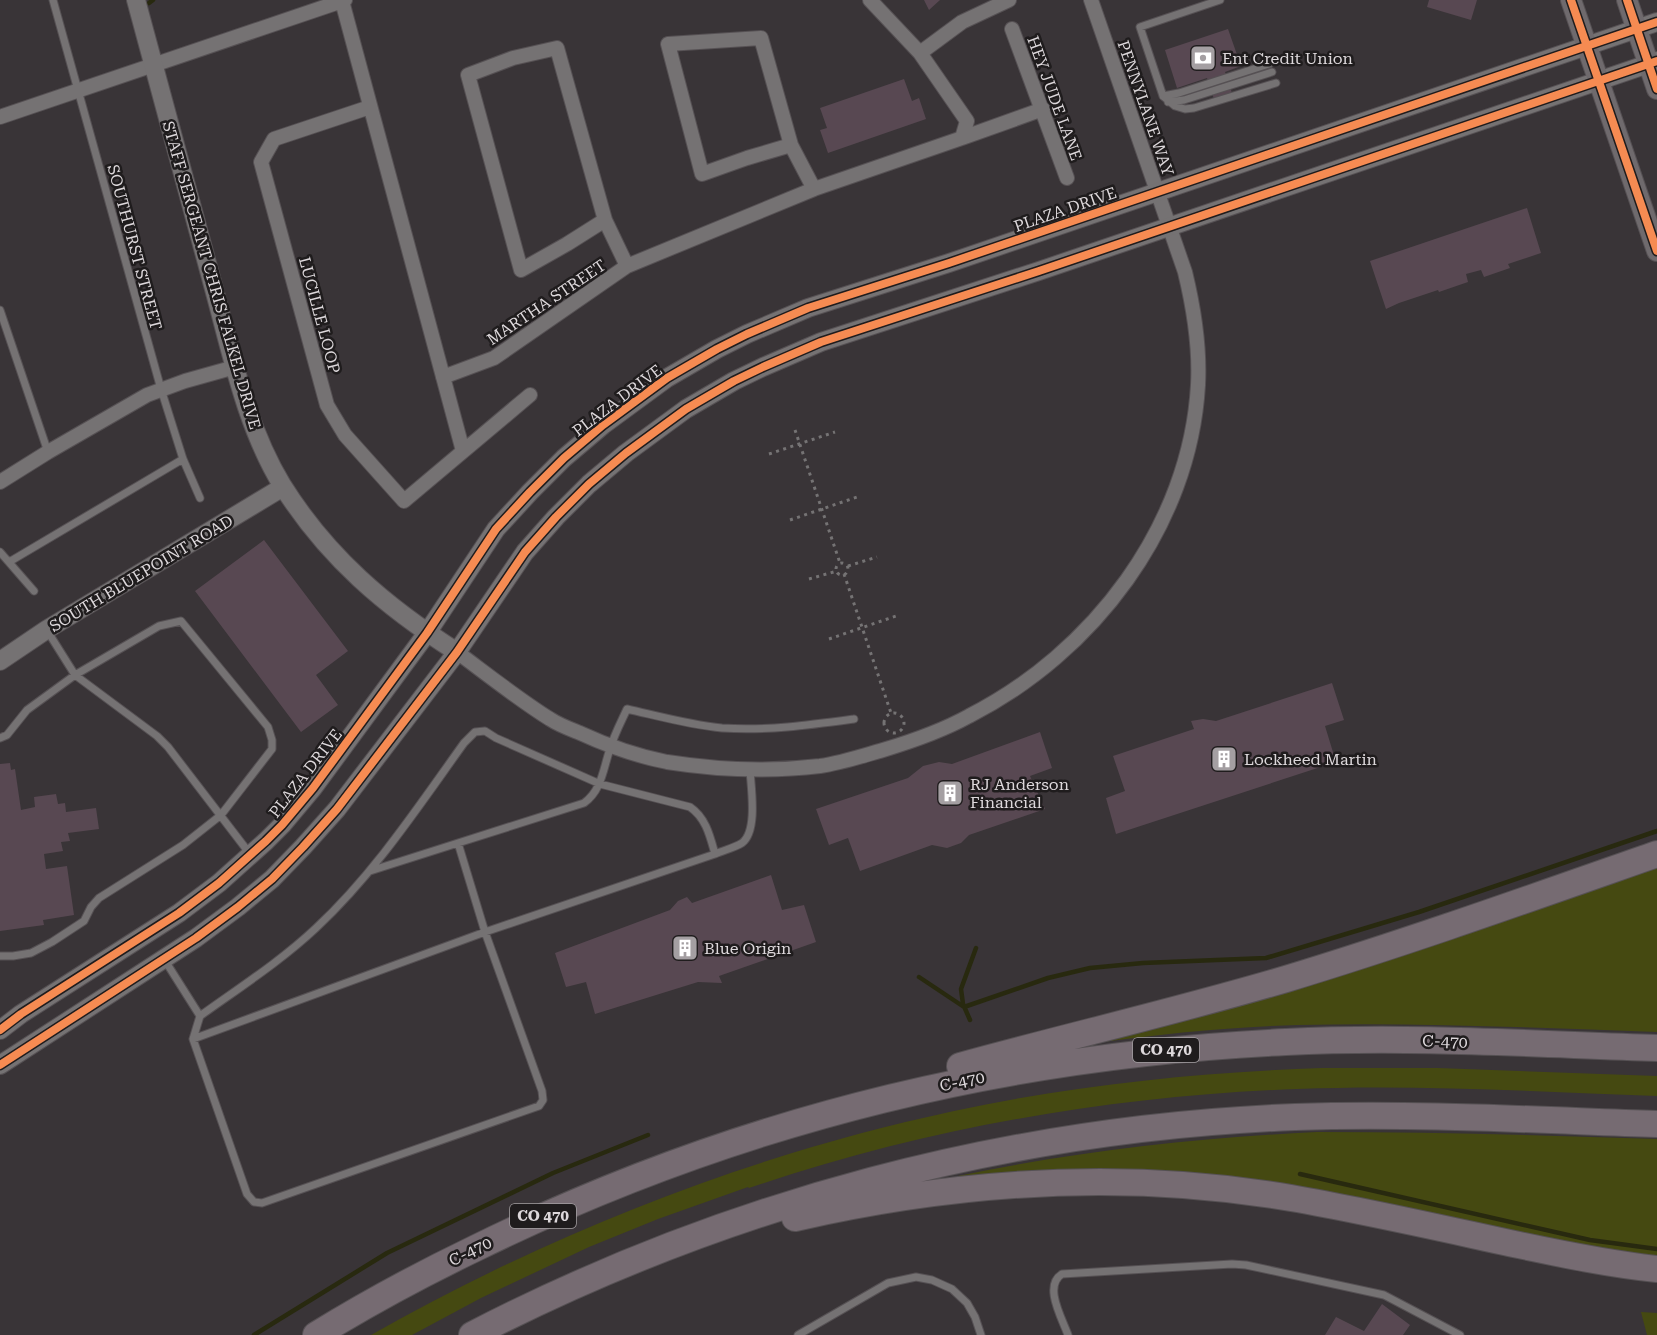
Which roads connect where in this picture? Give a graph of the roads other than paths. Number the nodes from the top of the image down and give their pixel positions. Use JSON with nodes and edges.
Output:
{"nodes":[{"id":1,"x":53,"y":0,"type":"edge"},
{"id":2,"x":136,"y":0,"type":"edge"},
{"id":3,"x":870,"y":0,"type":"edge"},
{"id":4,"x":1009,"y":0,"type":"edge"},
{"id":5,"x":1091,"y":0,"type":"edge"},
{"id":6,"x":1220,"y":0,"type":"edge"},
{"id":7,"x":1571,"y":0,"type":"edge"},
{"id":8,"x":1627,"y":0,"type":"edge"},
{"id":9,"x":343,"y":1,"type":"edge"},
{"id":10,"x":1657,"y":22,"type":"edge"},
{"id":11,"x":1012,"y":28,"type":"dead end"},
{"id":12,"x":1637,"y":29,"type":"junction"},
{"id":13,"x":1587,"y":47,"type":"junction"},
{"id":14,"x":920,"y":53,"type":"junction"},
{"id":15,"x":1653,"y":62,"type":"edge"},
{"id":16,"x":1269,"y":64,"type":"dead end"},
{"id":17,"x":154,"y":65,"type":"junction"},
{"id":18,"x":1272,"y":72,"type":"dead end"},
{"id":19,"x":1598,"y":80,"type":"junction"},
{"id":20,"x":1276,"y":83,"type":"dead end"},
{"id":21,"x":1657,"y":89,"type":"edge"},
{"id":22,"x":78,"y":91,"type":"junction"},
{"id":23,"x":1166,"y":99,"type":"junction"},
{"id":24,"x":370,"y":107,"type":"junction"},
{"id":25,"x":1043,"y":109,"type":"junction"},
{"id":26,"x":0,"y":117,"type":"edge"},
{"id":27,"x":962,"y":138,"type":"junction"},
{"id":28,"x":792,"y":145,"type":"junction"},
{"id":29,"x":1067,"y":178,"type":"dead end"},
{"id":30,"x":814,"y":189,"type":"junction"},
{"id":31,"x":1158,"y":192,"type":"junction"},
{"id":32,"x":605,"y":220,"type":"junction"},
{"id":33,"x":1170,"y":227,"type":"junction"},
{"id":34,"x":1657,"y":251,"type":"edge"},
{"id":35,"x":627,"y":266,"type":"junction"},
{"id":36,"x":0,"y":310,"type":"edge"},
{"id":37,"x":235,"y":366,"type":"junction"},
{"id":38,"x":443,"y":377,"type":"junction"},
{"id":39,"x":161,"y":389,"type":"junction"},
{"id":40,"x":530,"y":395,"type":"dead end"},
{"id":41,"x":463,"y":451,"type":"junction"},
{"id":42,"x":48,"y":452,"type":"junction"},
{"id":43,"x":183,"y":459,"type":"junction"},
{"id":44,"x":0,"y":482,"type":"edge"},
{"id":45,"x":283,"y":487,"type":"junction"},
{"id":46,"x":200,"y":498,"type":"dead end"},
{"id":47,"x":0,"y":552,"type":"edge"},
{"id":48,"x":9,"y":562,"type":"junction"},
{"id":49,"x":34,"y":591,"type":"dead end"},
{"id":50,"x":46,"y":630,"type":"junction"},
{"id":51,"x":427,"y":633,"type":"junction"},
{"id":52,"x":457,"y":652,"type":"junction"},
{"id":53,"x":0,"y":661,"type":"edge"},
{"id":54,"x":75,"y":675,"type":"junction"},
{"id":55,"x":854,"y":718,"type":"dead end"},
{"id":56,"x":0,"y":738,"type":"edge"},
{"id":57,"x":610,"y":747,"type":"junction"},
{"id":58,"x":750,"y":770,"type":"junction"},
{"id":59,"x":600,"y":784,"type":"junction"},
{"id":60,"x":220,"y":815,"type":"junction"},
{"id":61,"x":458,"y":843,"type":"junction"},
{"id":62,"x":716,"y":854,"type":"junction"},
{"id":63,"x":1657,"y":854,"type":"edge"},
{"id":64,"x":251,"y":855,"type":"junction"},
{"id":65,"x":370,"y":871,"type":"junction"},
{"id":66,"x":485,"y":932,"type":"junction"},
{"id":67,"x":0,"y":956,"type":"edge"},
{"id":68,"x":164,"y":959,"type":"junction"},
{"id":69,"x":200,"y":1016,"type":"junction"},
{"id":70,"x":0,"y":1030,"type":"edge"},
{"id":71,"x":193,"y":1039,"type":"junction"},
{"id":72,"x":1657,"y":1048,"type":"edge"},
{"id":73,"x":0,"y":1065,"type":"edge"},
{"id":74,"x":1657,"y":1124,"type":"edge"},
{"id":75,"x":784,"y":1126,"type":"junction"},
{"id":76,"x":1657,"y":1269,"type":"edge"},
{"id":77,"x":547,"y":1298,"type":"junction"},
{"id":78,"x":316,"y":1335,"type":"edge"},
{"id":79,"x":472,"y":1335,"type":"edge"},
{"id":80,"x":798,"y":1335,"type":"edge"},
{"id":81,"x":981,"y":1335,"type":"edge"},
{"id":82,"x":1068,"y":1335,"type":"edge"},
{"id":83,"x":1460,"y":1335,"type":"edge"}],
"edges":[{"from":1,"to":22,"type":"lane","name":"SOUTHURST STREET"},
{"from":2,"to":17,"type":"street","name":"STAFF SERGEANT CHRIS FALKEL DRIVE"},
{"from":3,"to":14,"type":"street"},
{"from":4,"to":14,"type":"street"},
{"from":5,"to":31,"type":"street","name":"PENNYLANE WAY"},
{"from":6,"to":23,"type":"lane"},
{"from":7,"to":13,"type":"main road"},
{"from":8,"to":12,"type":"main road"},
{"from":9,"to":17,"type":"street"},
{"from":9,"to":24,"type":"street"},
{"from":10,"to":12,"type":"street","name":"PLAZA DRIVE"},
{"from":11,"to":25,"type":"street","name":"HEY JUDE LANE"},
{"from":12,"to":13,"type":"street","name":"PLAZA DRIVE"},
{"from":12,"to":15,"type":"main road"},
{"from":13,"to":19,"type":"main road"},
{"from":13,"to":31,"type":"street","name":"PLAZA DRIVE"},
{"from":14,"to":27,"type":"street"},
{"from":15,"to":19,"type":"street"},
{"from":15,"to":21,"type":"main road"},
{"from":16,"to":23,"type":"lane"},
{"from":17,"to":22,"type":"street"},
{"from":17,"to":37,"type":"street","name":"STAFF SERGEANT CHRIS FALKEL DRIVE"},
{"from":18,"to":23,"type":"lane"},
{"from":19,"to":33,"type":"street"},
{"from":19,"to":34,"type":"main road"},
{"from":20,"to":23,"type":"lane"},
{"from":22,"to":26,"type":"street"},
{"from":22,"to":39,"type":"lane","name":"SOUTHURST STREET"},
{"from":24,"to":38,"type":"street"},
{"from":24,"to":41,"type":"street","name":"LUCILLE LOOP"},
{"from":25,"to":27,"type":"street","name":"MARTHA STREET"},
{"from":25,"to":29,"type":"street","name":"HEY JUDE LANE"},
{"from":27,"to":30,"type":"street","name":"MARTHA STREET"},
{"from":28,"to":28,"type":"street"},
{"from":28,"to":30,"type":"street"},
{"from":30,"to":35,"type":"street","name":"MARTHA STREET"},
{"from":31,"to":33,"type":"street","name":"PENNYLANE WAY"},
{"from":31,"to":51,"type":"street","name":"PLAZA DRIVE"},
{"from":32,"to":32,"type":"street"},
{"from":32,"to":35,"type":"street"},
{"from":33,"to":52,"type":"street"},
{"from":33,"to":58,"type":"street","name":"PENNYLANE WAY"},
{"from":35,"to":38,"type":"street","name":"MARTHA STREET"},
{"from":36,"to":42,"type":"lane"},
{"from":37,"to":39,"type":"street"},
{"from":37,"to":45,"type":"street","name":"STAFF SERGEANT CHRIS FALKEL DRIVE"},
{"from":38,"to":41,"type":"street"},
{"from":39,"to":42,"type":"street"},
{"from":39,"to":43,"type":"lane","name":"SOUTHURST STREET"},
{"from":40,"to":41,"type":"street","name":"LUCILLE LOOP"},
{"from":42,"to":44,"type":"street"},
{"from":43,"to":46,"type":"lane","name":"SOUTHURST STREET"},
{"from":43,"to":48,"type":"lane"},
{"from":45,"to":50,"type":"street","name":"SOUTH BLUEPOINT ROAD"},
{"from":45,"to":51,"type":"street","name":"STAFF SERGEANT CHRIS FALKEL DRIVE"},
{"from":47,"to":48,"type":"lane"},
{"from":48,"to":49,"type":"lane"},
{"from":50,"to":53,"type":"street","name":"SOUTH BLUEPOINT ROAD"},
{"from":50,"to":54,"type":"lane"},
{"from":51,"to":52,"type":"street","name":"STAFF SERGEANT CHRIS FALKEL DRIVE"},
{"from":51,"to":64,"type":"street","name":"PLAZA DRIVE"},
{"from":52,"to":57,"type":"street","name":"PENNYLANE WAY"},
{"from":52,"to":68,"type":"street"},
{"from":54,"to":56,"type":"lane"},
{"from":54,"to":60,"type":"lane"},
{"from":54,"to":60,"type":"lane"},
{"from":55,"to":57,"type":"lane"},
{"from":57,"to":58,"type":"street","name":"PENNYLANE WAY"},
{"from":57,"to":59,"type":"lane"},
{"from":58,"to":62,"type":"lane"},
{"from":59,"to":61,"type":"lane"},
{"from":59,"to":62,"type":"lane"},
{"from":59,"to":65,"type":"lane"},
{"from":60,"to":64,"type":"lane"},
{"from":60,"to":67,"type":"lane"},
{"from":61,"to":65,"type":"lane"},
{"from":61,"to":66,"type":"lane"},
{"from":62,"to":66,"type":"lane"},
{"from":63,"to":75,"type":"highway"},
{"from":64,"to":70,"type":"street","name":"PLAZA DRIVE"},
{"from":65,"to":69,"type":"lane"},
{"from":66,"to":71,"type":"lane"},
{"from":66,"to":71,"type":"lane"},
{"from":68,"to":69,"type":"lane"},
{"from":68,"to":73,"type":"street"},
{"from":69,"to":71,"type":"lane"},
{"from":72,"to":75,"type":"highway","name":"C-470","number":"CO 470"},
{"from":74,"to":77,"type":"highway"},
{"from":75,"to":78,"type":"highway","name":"C-470","number":"CO 470"},
{"from":76,"to":77,"type":"highway"},
{"from":77,"to":79,"type":"highway"},
{"from":80,"to":81,"type":"lane"},
{"from":82,"to":83,"type":"lane"}]}
